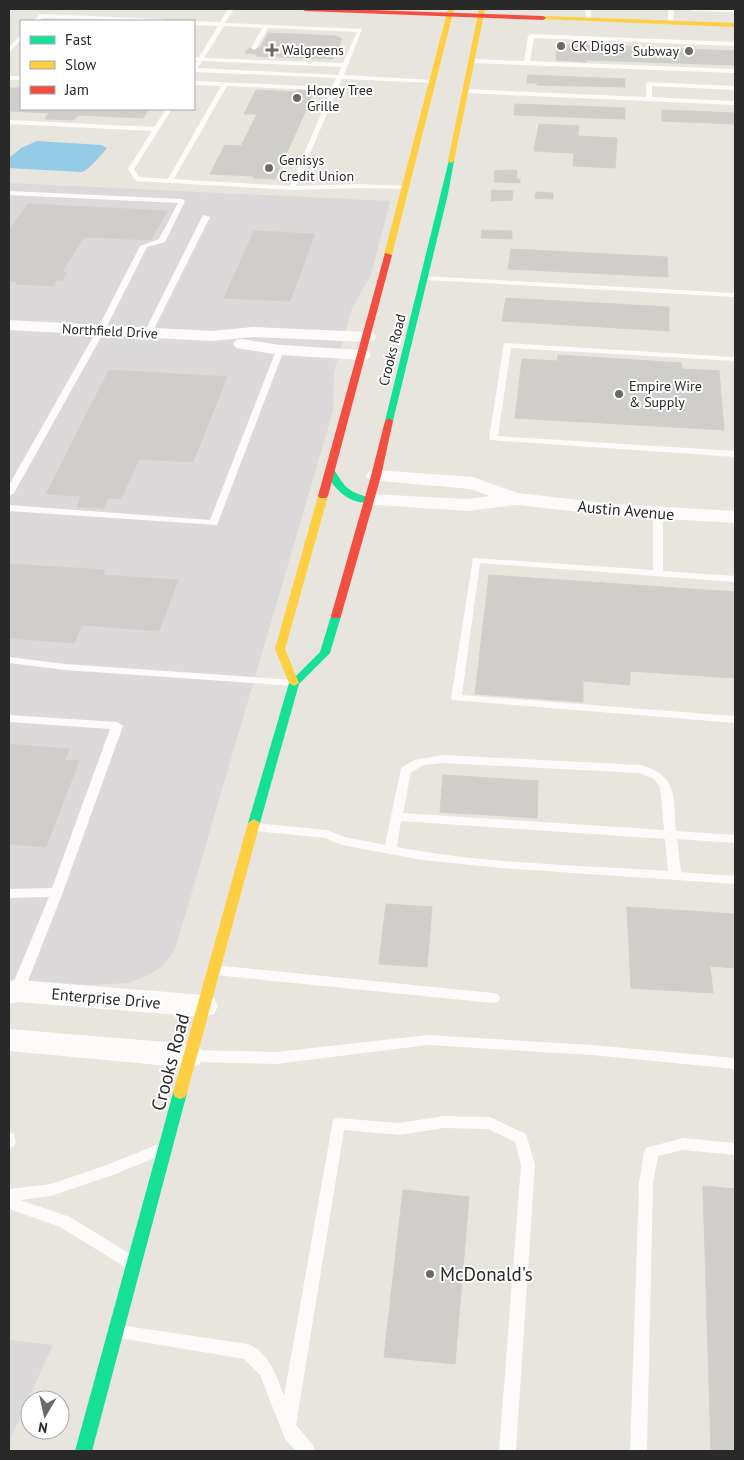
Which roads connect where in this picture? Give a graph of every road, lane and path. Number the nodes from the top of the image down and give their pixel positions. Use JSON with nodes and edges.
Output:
{"nodes":[{"id":1,"x":230,"y":9,"type":"edge"},
{"id":2,"x":305,"y":9,"type":"edge"},
{"id":3,"x":327,"y":9,"type":"edge"},
{"id":4,"x":671,"y":9,"type":"edge"},
{"id":5,"x":693,"y":9,"type":"edge"},
{"id":6,"x":386,"y":10,"type":"edge"},
{"id":7,"x":735,"y":10,"type":"edge"},
{"id":8,"x":450,"y":11,"type":"edge"},
{"id":9,"x":481,"y":12,"type":"edge"},
{"id":10,"x":589,"y":14,"type":"edge"},
{"id":11,"x":37,"y":20,"type":"edge"},
{"id":12,"x":138,"y":20,"type":"edge"},
{"id":13,"x":195,"y":22,"type":"edge"},
{"id":14,"x":671,"y":22,"type":"junction"},
{"id":15,"x":222,"y":24,"type":"junction"},
{"id":16,"x":735,"y":25,"type":"edge"},
{"id":17,"x":266,"y":26,"type":"junction"},
{"id":18,"x":444,"y":33,"type":"junction"},
{"id":19,"x":20,"y":38,"type":"edge"},
{"id":20,"x":475,"y":39,"type":"junction"},
{"id":21,"x":735,"y":44,"type":"edge"},
{"id":22,"x":11,"y":52,"type":"edge"},
{"id":23,"x":201,"y":58,"type":"junction"},
{"id":24,"x":195,"y":59,"type":"edge"},
{"id":25,"x":247,"y":60,"type":"junction"},
{"id":26,"x":471,"y":61,"type":"junction"},
{"id":27,"x":527,"y":63,"type":"junction"},
{"id":28,"x":345,"y":65,"type":"junction"},
{"id":29,"x":195,"y":68,"type":"edge"},
{"id":30,"x":195,"y":70,"type":"edge"},
{"id":31,"x":735,"y":71,"type":"edge"},
{"id":32,"x":340,"y":78,"type":"junction"},
{"id":33,"x":432,"y":81,"type":"junction"},
{"id":34,"x":195,"y":83,"type":"edge"},
{"id":35,"x":225,"y":84,"type":"junction"},
{"id":36,"x":735,"y":88,"type":"edge"},
{"id":37,"x":334,"y":89,"type":"junction"},
{"id":38,"x":464,"y":91,"type":"junction"},
{"id":39,"x":650,"y":99,"type":"junction"},
{"id":40,"x":735,"y":103,"type":"edge"},
{"id":41,"x":168,"y":110,"type":"edge"},
{"id":42,"x":9,"y":122,"type":"edge"},
{"id":43,"x":156,"y":129,"type":"junction"},
{"id":44,"x":420,"y":130,"type":"junction"},
{"id":45,"x":430,"y":139,"type":"dead end"},
{"id":46,"x":170,"y":181,"type":"junction"},
{"id":47,"x":292,"y":188,"type":"junction"},
{"id":48,"x":406,"y":188,"type":"junction"},
{"id":49,"x":9,"y":193,"type":"edge"},
{"id":50,"x":206,"y":217,"type":"dead end"},
{"id":51,"x":384,"y":270,"type":"junction"},
{"id":52,"x":394,"y":281,"type":"dead end"},
{"id":53,"x":421,"y":282,"type":"junction"},
{"id":54,"x":735,"y":295,"type":"edge"},
{"id":55,"x":10,"y":327,"type":"edge"},
{"id":56,"x":101,"y":330,"type":"junction"},
{"id":57,"x":148,"y":333,"type":"junction"},
{"id":58,"x":211,"y":336,"type":"junction"},
{"id":59,"x":375,"y":338,"type":"junction"},
{"id":60,"x":396,"y":345,"type":"dead end"},
{"id":61,"x":280,"y":350,"type":"junction"},
{"id":62,"x":362,"y":355,"type":"junction"},
{"id":63,"x":406,"y":359,"type":"junction"},
{"id":64,"x":735,"y":359,"type":"edge"},
{"id":65,"x":735,"y":454,"type":"edge"},
{"id":66,"x":330,"y":470,"type":"junction"},
{"id":67,"x":376,"y":476,"type":"junction"},
{"id":68,"x":9,"y":493,"type":"edge"},
{"id":69,"x":517,"y":499,"type":"junction"},
{"id":70,"x":369,"y":500,"type":"junction"},
{"id":71,"x":9,"y":508,"type":"edge"},
{"id":72,"x":658,"y":513,"type":"junction"},
{"id":73,"x":735,"y":517,"type":"edge"},
{"id":74,"x":658,"y":574,"type":"junction"},
{"id":75,"x":735,"y":579,"type":"edge"},
{"id":76,"x":9,"y":660,"type":"edge"},
{"id":77,"x":294,"y":683,"type":"junction"},
{"id":78,"x":9,"y":718,"type":"edge"},
{"id":79,"x":735,"y":720,"type":"edge"},
{"id":80,"x":396,"y":817,"type":"junction"},
{"id":81,"x":253,"y":827,"type":"junction"},
{"id":82,"x":670,"y":835,"type":"junction"},
{"id":83,"x":735,"y":839,"type":"edge"},
{"id":84,"x":390,"y":850,"type":"junction"},
{"id":85,"x":676,"y":876,"type":"junction"},
{"id":86,"x":735,"y":880,"type":"edge"},
{"id":87,"x":57,"y":892,"type":"junction"},
{"id":88,"x":9,"y":893,"type":"edge"},
{"id":89,"x":213,"y":970,"type":"junction"},
{"id":90,"x":13,"y":992,"type":"edge"},
{"id":91,"x":493,"y":998,"type":"dead end"},
{"id":92,"x":204,"y":1006,"type":"junction"},
{"id":93,"x":9,"y":1040,"type":"edge"},
{"id":94,"x":190,"y":1056,"type":"junction"},
{"id":95,"x":735,"y":1064,"type":"edge"},
{"id":96,"x":9,"y":1138,"type":"edge"},
{"id":97,"x":9,"y":1142,"type":"edge"},
{"id":98,"x":165,"y":1148,"type":"junction"},
{"id":99,"x":735,"y":1148,"type":"edge"},
{"id":100,"x":9,"y":1195,"type":"edge"},
{"id":101,"x":9,"y":1203,"type":"edge"},
{"id":102,"x":134,"y":1264,"type":"junction"},
{"id":103,"x":115,"y":1331,"type":"junction"},
{"id":104,"x":288,"y":1424,"type":"junction"},
{"id":105,"x":83,"y":1451,"type":"edge"},
{"id":106,"x":307,"y":1451,"type":"edge"},
{"id":107,"x":508,"y":1451,"type":"edge"},
{"id":108,"x":638,"y":1451,"type":"edge"}],
"edges":[{"from":1,"to":15,"type":"lane"},
{"from":2,"to":3,"type":"main road"},
{"from":3,"to":6,"type":"main road"},
{"from":4,"to":14,"type":"lane"},
{"from":5,"to":7,"type":"lane"},
{"from":6,"to":8,"type":"main road"},
{"from":8,"to":9,"type":"main road"},
{"from":8,"to":18,"type":"main road","name":"Crooks Road"},
{"from":9,"to":10,"type":"main road"},
{"from":9,"to":20,"type":"main road","name":"Crooks Road"},
{"from":10,"to":14,"type":"main road"},
{"from":11,"to":12,"type":"lane"},
{"from":13,"to":15,"type":"lane"},
{"from":14,"to":16,"type":"main road"},
{"from":15,"to":17,"type":"lane"},
{"from":15,"to":23,"type":"lane"},
{"from":17,"to":25,"type":"lane"},
{"from":17,"to":28,"type":"lane"},
{"from":18,"to":20,"type":"main road"},
{"from":18,"to":33,"type":"main road","name":"Crooks Road"},
{"from":19,"to":22,"type":"lane"},
{"from":20,"to":26,"type":"main road","name":"Crooks Road"},
{"from":21,"to":27,"type":"lane"},
{"from":23,"to":24,"type":"lane"},
{"from":23,"to":25,"type":"lane"},
{"from":23,"to":29,"type":"lane"},
{"from":25,"to":28,"type":"lane"},
{"from":26,"to":27,"type":"lane"},
{"from":26,"to":38,"type":"main road","name":"Crooks Road"},
{"from":27,"to":31,"type":"lane"},
{"from":28,"to":32,"type":"lane"},
{"from":30,"to":32,"type":"lane"},
{"from":32,"to":33,"type":"lane"},
{"from":32,"to":37,"type":"lane"},
{"from":33,"to":44,"type":"main road","name":"Crooks Road"},
{"from":34,"to":35,"type":"lane"},
{"from":35,"to":37,"type":"lane"},
{"from":35,"to":46,"type":"lane"},
{"from":36,"to":39,"type":"lane"},
{"from":37,"to":47,"type":"lane"},
{"from":38,"to":39,"type":"lane"},
{"from":38,"to":53,"type":"main road","name":"Crooks Road"},
{"from":39,"to":40,"type":"lane"},
{"from":41,"to":43,"type":"lane"},
{"from":42,"to":43,"type":"lane"},
{"from":43,"to":46,"type":"lane"},
{"from":44,"to":45,"type":"main road"},
{"from":44,"to":48,"type":"main road","name":"Crooks Road"},
{"from":46,"to":47,"type":"lane"},
{"from":47,"to":48,"type":"lane"},
{"from":48,"to":51,"type":"main road","name":"Crooks Road"},
{"from":49,"to":56,"type":"lane"},
{"from":50,"to":57,"type":"lane"},
{"from":51,"to":52,"type":"main road"},
{"from":51,"to":59,"type":"main road","name":"Crooks Road"},
{"from":53,"to":54,"type":"lane"},
{"from":53,"to":63,"type":"main road","name":"Crooks Road"},
{"from":55,"to":56,"type":"street","name":"Northfield Drive"},
{"from":56,"to":57,"type":"street","name":"Northfield Drive"},
{"from":56,"to":68,"type":"lane"},
{"from":57,"to":58,"type":"street","name":"Northfield Drive"},
{"from":58,"to":59,"type":"street","name":"Northfield Drive"},
{"from":58,"to":61,"type":"street","name":"Northfield Drive"},
{"from":59,"to":62,"type":"main road","name":"Crooks Road"},
{"from":60,"to":63,"type":"main road"},
{"from":61,"to":62,"type":"street","name":"Northfield Drive"},
{"from":61,"to":71,"type":"lane"},
{"from":62,"to":66,"type":"main road","name":"Crooks Road"},
{"from":63,"to":67,"type":"main road","name":"Crooks Road"},
{"from":64,"to":65,"type":"lane"},
{"from":66,"to":70,"type":"main road"},
{"from":66,"to":77,"type":"main road","name":"Crooks Road"},
{"from":67,"to":69,"type":"street","name":"Austin Avenue"},
{"from":67,"to":70,"type":"main road","name":"Crooks Road"},
{"from":69,"to":70,"type":"street","name":"Austin Avenue"},
{"from":69,"to":72,"type":"street","name":"Austin Avenue"},
{"from":70,"to":77,"type":"main road","name":"Crooks Road"},
{"from":72,"to":73,"type":"street","name":"Austin Avenue"},
{"from":72,"to":74,"type":"lane"},
{"from":74,"to":75,"type":"lane"},
{"from":74,"to":79,"type":"lane"},
{"from":76,"to":77,"type":"lane"},
{"from":77,"to":81,"type":"main road","name":"Crooks Road"},
{"from":78,"to":87,"type":"lane"},
{"from":80,"to":82,"type":"lane"},
{"from":80,"to":82,"type":"lane"},
{"from":80,"to":84,"type":"lane"},
{"from":81,"to":84,"type":"lane"},
{"from":81,"to":89,"type":"main road","name":"Crooks Road"},
{"from":82,"to":83,"type":"lane"},
{"from":82,"to":85,"type":"lane"},
{"from":84,"to":85,"type":"lane"},
{"from":85,"to":86,"type":"lane"},
{"from":87,"to":88,"type":"lane"},
{"from":87,"to":90,"type":"lane"},
{"from":89,"to":91,"type":"lane"},
{"from":89,"to":92,"type":"main road","name":"Crooks Road"},
{"from":90,"to":92,"type":"street","name":"Enterprise Drive"},
{"from":92,"to":94,"type":"main road","name":"Crooks Road"},
{"from":93,"to":94,"type":"street"},
{"from":94,"to":95,"type":"lane"},
{"from":94,"to":98,"type":"main road","name":"Crooks Road"},
{"from":96,"to":97,"type":"lane"},
{"from":98,"to":100,"type":"lane"},
{"from":98,"to":102,"type":"main road","name":"Crooks Road"},
{"from":99,"to":108,"type":"lane"},
{"from":101,"to":102,"type":"lane"},
{"from":102,"to":103,"type":"main road","name":"Crooks Road"},
{"from":103,"to":104,"type":"lane"},
{"from":103,"to":105,"type":"main road","name":"Crooks Road"},
{"from":104,"to":106,"type":"lane"},
{"from":104,"to":107,"type":"lane"}]}
